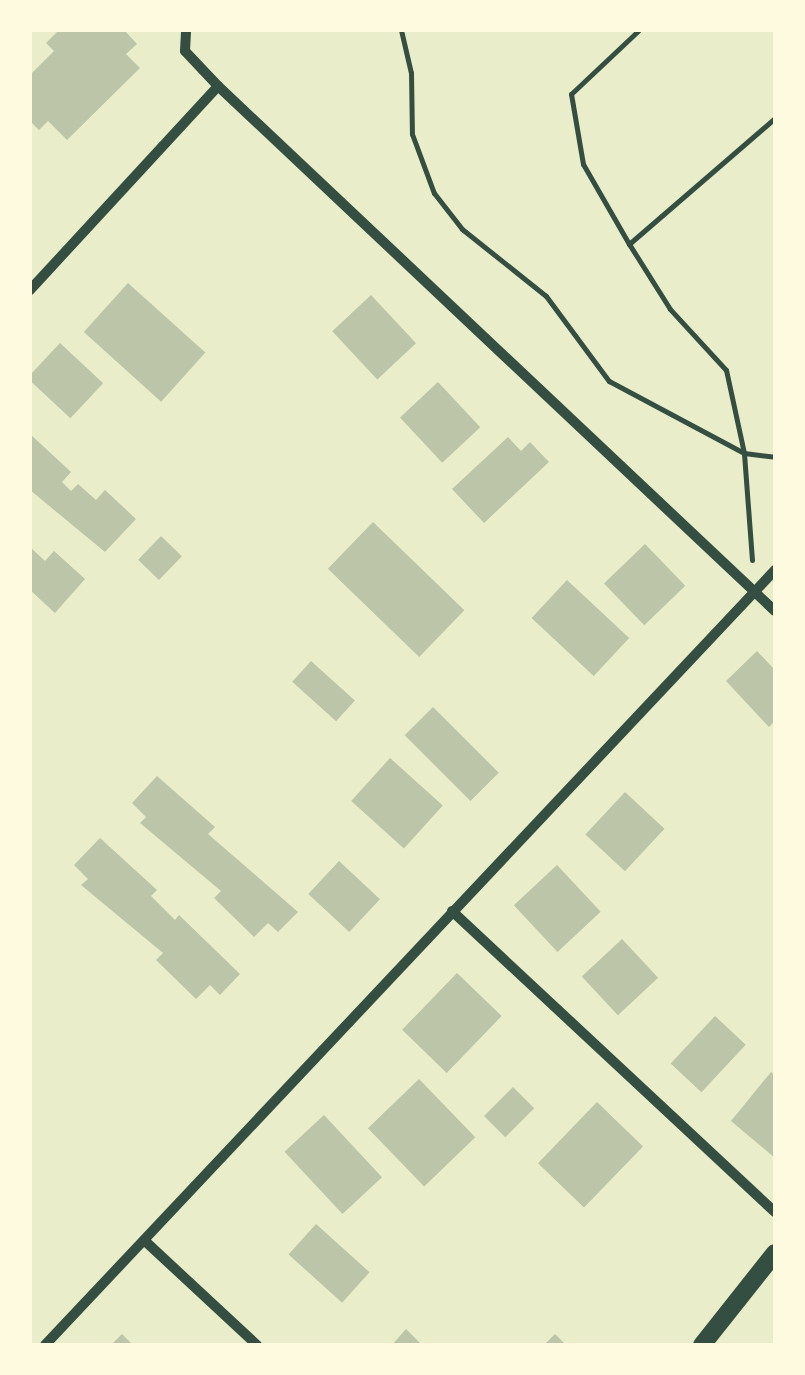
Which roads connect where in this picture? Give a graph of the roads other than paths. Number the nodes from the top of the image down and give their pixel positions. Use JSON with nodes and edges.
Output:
{"nodes":[{"id":1,"x":186,"y":30,"type":"edge"},
{"id":2,"x":218,"y":86,"type":"junction"},
{"id":3,"x":30,"y":290,"type":"edge"},
{"id":4,"x":775,"y":570,"type":"edge"},
{"id":5,"x":754,"y":593,"type":"junction"},
{"id":6,"x":775,"y":612,"type":"edge"},
{"id":7,"x":452,"y":910,"type":"junction"},
{"id":8,"x":775,"y":1212,"type":"edge"},
{"id":9,"x":145,"y":1241,"type":"junction"},
{"id":10,"x":775,"y":1252,"type":"edge"},
{"id":11,"x":45,"y":1345,"type":"edge"},
{"id":12,"x":257,"y":1345,"type":"edge"},
{"id":13,"x":702,"y":1345,"type":"edge"}],
"edges":[{"from":1,"to":2,"type":"street"},
{"from":2,"to":3,"type":"street"},
{"from":2,"to":5,"type":"street"},
{"from":4,"to":5,"type":"street"},
{"from":5,"to":6,"type":"street"},
{"from":5,"to":7,"type":"street"},
{"from":7,"to":8,"type":"street"},
{"from":7,"to":9,"type":"street"},
{"from":9,"to":11,"type":"street"},
{"from":9,"to":12,"type":"street"},
{"from":10,"to":13,"type":"street"}]}
